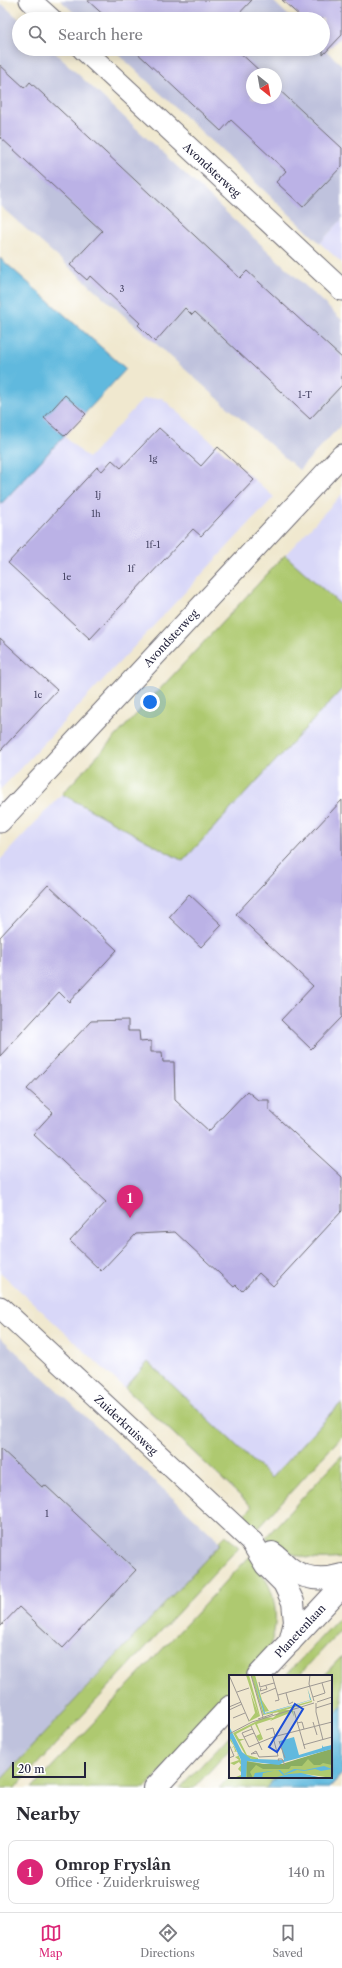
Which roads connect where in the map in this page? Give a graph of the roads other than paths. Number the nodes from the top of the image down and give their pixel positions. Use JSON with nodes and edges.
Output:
{"nodes":[{"id":1,"x":30,"y":0,"type":"edge"},
{"id":2,"x":43,"y":12,"type":"edge"},
{"id":3,"x":91,"y":56,"type":"edge"},
{"id":4,"x":342,"y":290,"type":"edge"},
{"id":5,"x":342,"y":455,"type":"edge"},
{"id":6,"x":0,"y":822,"type":"edge"},
{"id":7,"x":0,"y":1307,"type":"edge"},
{"id":8,"x":252,"y":1542,"type":"junction"},
{"id":9,"x":342,"y":1575,"type":"edge"},
{"id":10,"x":342,"y":1586,"type":"edge"},
{"id":11,"x":342,"y":1606,"type":"edge"},
{"id":12,"x":290,"y":1642,"type":"junction"},
{"id":13,"x":259,"y":1675,"type":"edge"},
{"id":14,"x":278,"y":1675,"type":"edge"},
{"id":15,"x":229,"y":1708,"type":"edge"},
{"id":16,"x":229,"y":1727,"type":"edge"},
{"id":17,"x":155,"y":1788,"type":"edge"},
{"id":18,"x":172,"y":1788,"type":"edge"}],
"edges":[{"from":1,"to":2,"type":"street"},
{"from":3,"to":4,"type":"street","name":"Avondsterweg"},
{"from":5,"to":6,"type":"street","name":"Avondsterweg"},
{"from":7,"to":8,"type":"street","name":"Zuiderkruisweg"},
{"from":8,"to":9,"type":"main road"},
{"from":8,"to":12,"type":"main road"},
{"from":10,"to":12,"type":"main road","name":"Planetenlaan"},
{"from":11,"to":14,"type":"main road","name":"Planetenlaan"},
{"from":12,"to":13,"type":"main road","name":"Planetenlaan"},
{"from":15,"to":17,"type":"main road"},
{"from":16,"to":18,"type":"main road"}]}
